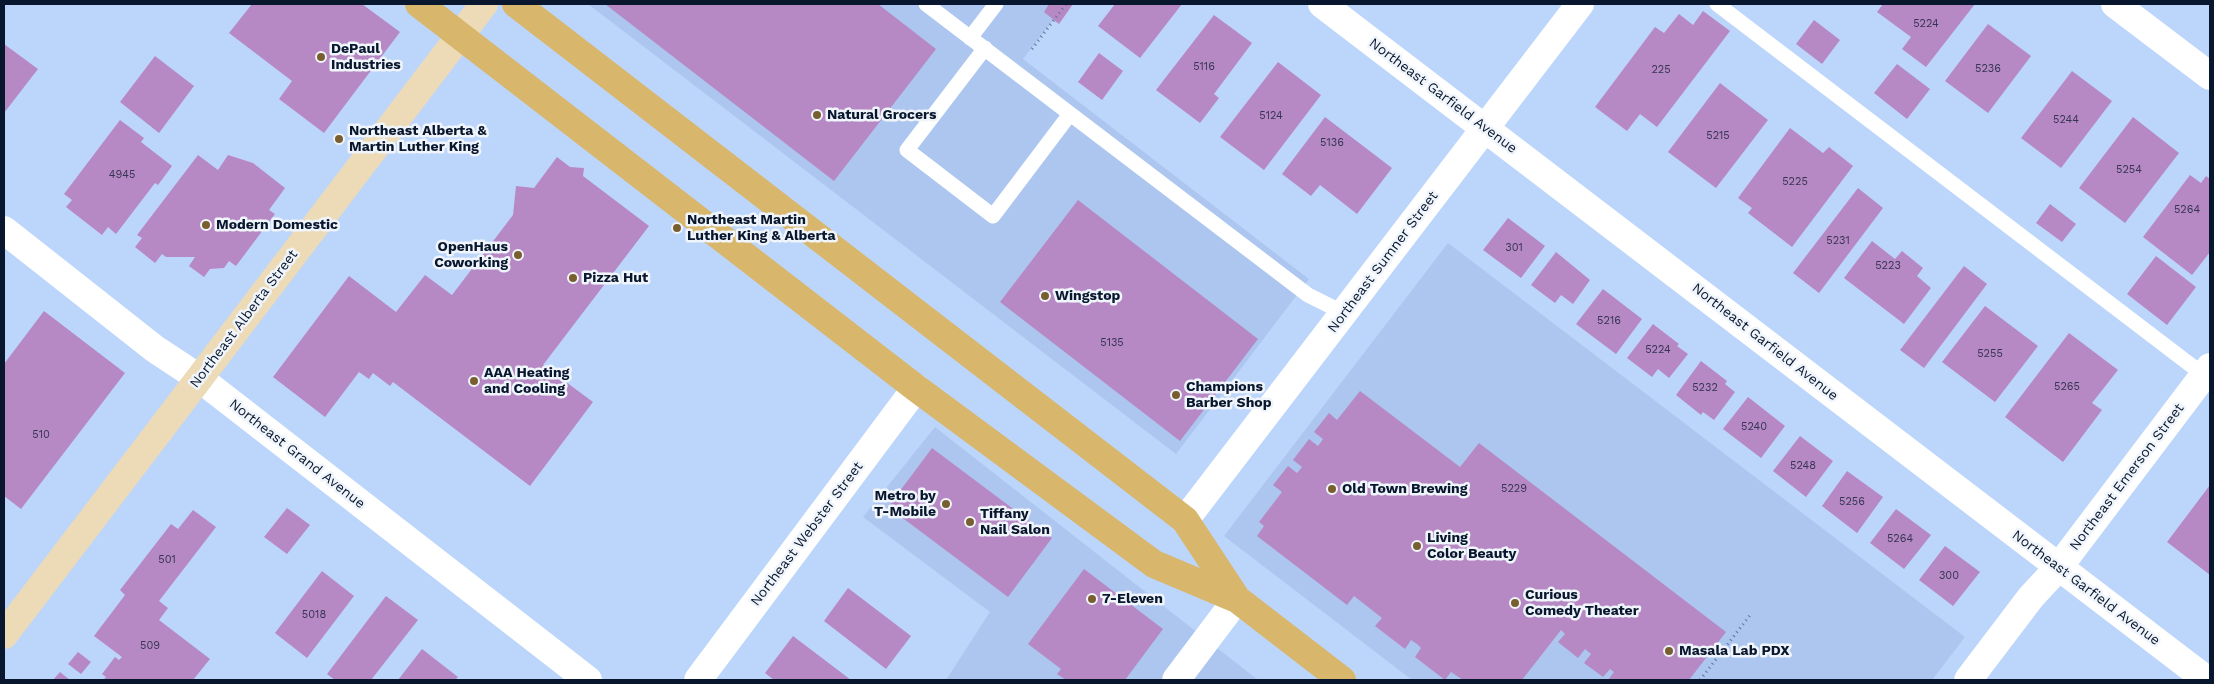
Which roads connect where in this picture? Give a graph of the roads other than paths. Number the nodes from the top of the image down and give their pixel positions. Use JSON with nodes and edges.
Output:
{"nodes":[{"id":1,"x":419,"y":4,"type":"edge"},
{"id":2,"x":484,"y":4,"type":"edge"},
{"id":3,"x":516,"y":4,"type":"edge"},
{"id":4,"x":926,"y":4,"type":"edge"},
{"id":5,"x":996,"y":4,"type":"edge"},
{"id":6,"x":1322,"y":4,"type":"edge"},
{"id":7,"x":1580,"y":4,"type":"edge"},
{"id":8,"x":1717,"y":4,"type":"edge"},
{"id":9,"x":2115,"y":4,"type":"edge"},
{"id":10,"x":460,"y":35,"type":"junction"},
{"id":11,"x":970,"y":38,"type":"junction"},
{"id":12,"x":985,"y":48,"type":"junction"},
{"id":13,"x":2210,"y":76,"type":"edge"},
{"id":14,"x":1070,"y":114,"type":"junction"},
{"id":15,"x":1485,"y":128,"type":"junction"},
{"id":16,"x":4,"y":230,"type":"edge"},
{"id":17,"x":1344,"y":313,"type":"junction"},
{"id":18,"x":2208,"y":374,"type":"edge"},
{"id":19,"x":199,"y":378,"type":"junction"},
{"id":20,"x":916,"y":388,"type":"junction"},
{"id":21,"x":1185,"y":520,"type":"junction"},
{"id":22,"x":2058,"y":568,"type":"junction"},
{"id":23,"x":1237,"y":599,"type":"junction"},
{"id":24,"x":4,"y":635,"type":"edge"},
{"id":25,"x":588,"y":680,"type":"edge"},
{"id":26,"x":698,"y":680,"type":"edge"},
{"id":27,"x":1176,"y":680,"type":"edge"},
{"id":28,"x":1342,"y":680,"type":"edge"},
{"id":29,"x":1968,"y":680,"type":"edge"},
{"id":30,"x":2207,"y":680,"type":"edge"}],
"edges":[{"from":1,"to":10,"type":"main road"},
{"from":2,"to":10,"type":"street","name":"Northeast Alberta Street"},
{"from":3,"to":21,"type":"main road"},
{"from":4,"to":11,"type":"lane"},
{"from":5,"to":11,"type":"lane"},
{"from":6,"to":15,"type":"street","name":"Northeast Garfield Avenue"},
{"from":7,"to":15,"type":"street","name":"Northeast Sumner Street"},
{"from":8,"to":18,"type":"lane"},
{"from":9,"to":13,"type":"street"},
{"from":10,"to":19,"type":"street","name":"Northeast Alberta Street"},
{"from":10,"to":20,"type":"main road"},
{"from":11,"to":12,"type":"lane"},
{"from":12,"to":14,"type":"lane"},
{"from":12,"to":14,"type":"lane"},
{"from":14,"to":17,"type":"lane"},
{"from":15,"to":17,"type":"street","name":"Northeast Sumner Street"},
{"from":15,"to":22,"type":"street","name":"Northeast Garfield Avenue"},
{"from":16,"to":19,"type":"street","name":"Northeast Grand Avenue"},
{"from":17,"to":21,"type":"street","name":"Northeast Sumner Street"},
{"from":18,"to":22,"type":"street","name":"Northeast Emerson Street"},
{"from":19,"to":24,"type":"street","name":"Northeast Alberta Street"},
{"from":19,"to":25,"type":"street","name":"Northeast Grand Avenue"},
{"from":20,"to":23,"type":"main road"},
{"from":20,"to":26,"type":"street","name":"Northeast Webster Street"},
{"from":21,"to":23,"type":"main road"},
{"from":22,"to":29,"type":"street","name":"Northeast Emerson Street"},
{"from":22,"to":30,"type":"street","name":"Northeast Garfield Avenue"},
{"from":23,"to":27,"type":"street"},
{"from":23,"to":28,"type":"main road"}]}
